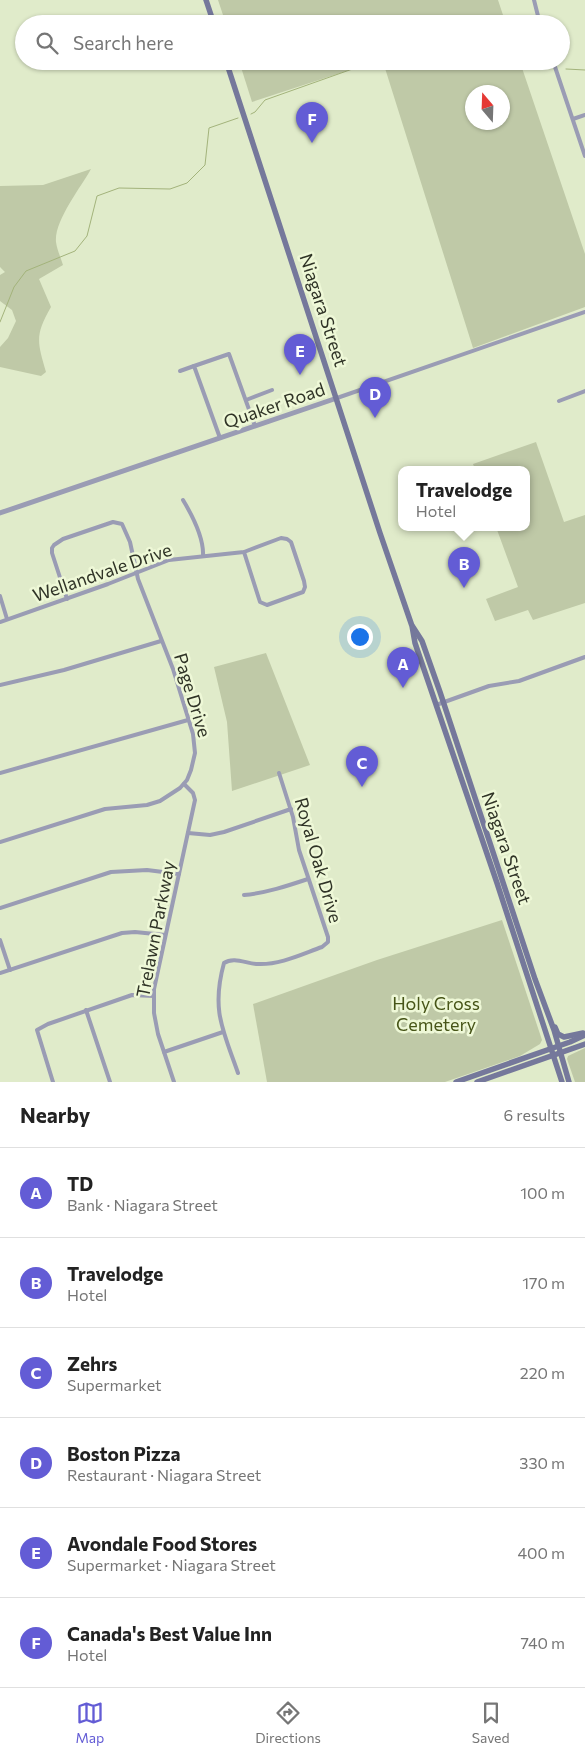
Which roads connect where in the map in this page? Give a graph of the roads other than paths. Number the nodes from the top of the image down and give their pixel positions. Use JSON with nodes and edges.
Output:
{"nodes":[{"id":1,"x":206,"y":0,"type":"edge"},
{"id":2,"x":534,"y":0,"type":"edge"},
{"id":3,"x":211,"y":15,"type":"edge"},
{"id":4,"x":538,"y":15,"type":"edge"},
{"id":5,"x":229,"y":70,"type":"edge"},
{"id":6,"x":556,"y":70,"type":"edge"},
{"id":7,"x":585,"y":115,"type":"edge"},
{"id":8,"x":573,"y":119,"type":"junction"},
{"id":9,"x":585,"y":156,"type":"edge"},
{"id":10,"x":585,"y":312,"type":"edge"},
{"id":11,"x":194,"y":366,"type":"junction"},
{"id":12,"x":180,"y":371,"type":"dead end"},
{"id":13,"x":272,"y":390,"type":"dead end"},
{"id":14,"x":585,"y":391,"type":"edge"},
{"id":15,"x":337,"y":398,"type":"junction"},
{"id":16,"x":246,"y":400,"type":"junction"},
{"id":17,"x":559,"y":402,"type":"dead end"},
{"id":18,"x":255,"y":426,"type":"junction"},
{"id":19,"x":220,"y":438,"type":"junction"},
{"id":20,"x":183,"y":500,"type":"dead end"},
{"id":21,"x":0,"y":513,"type":"edge"},
{"id":22,"x":244,"y":552,"type":"junction"},
{"id":23,"x":203,"y":556,"type":"junction"},
{"id":24,"x":136,"y":572,"type":"junction"},
{"id":25,"x":0,"y":596,"type":"edge"},
{"id":26,"x":67,"y":599,"type":"junction"},
{"id":27,"x":7,"y":619,"type":"junction"},
{"id":28,"x":0,"y":622,"type":"edge"},
{"id":29,"x":412,"y":626,"type":"junction"},
{"id":30,"x":161,"y":641,"type":"junction"},
{"id":31,"x":585,"y":657,"type":"edge"},
{"id":32,"x":0,"y":686,"type":"edge"},
{"id":33,"x":443,"y":702,"type":"junction"},
{"id":34,"x":436,"y":705,"type":"junction"},
{"id":35,"x":188,"y":720,"type":"junction"},
{"id":36,"x":0,"y":773,"type":"edge"},
{"id":37,"x":279,"y":773,"type":"dead end"},
{"id":38,"x":184,"y":784,"type":"junction"},
{"id":39,"x":291,"y":809,"type":"junction"},
{"id":40,"x":188,"y":833,"type":"junction"},
{"id":41,"x":0,"y":842,"type":"edge"},
{"id":42,"x":179,"y":874,"type":"junction"},
{"id":43,"x":308,"y":879,"type":"junction"},
{"id":44,"x":244,"y":895,"type":"dead end"},
{"id":45,"x":0,"y":908,"type":"edge"},
{"id":46,"x":165,"y":935,"type":"junction"},
{"id":47,"x":0,"y":940,"type":"edge"},
{"id":48,"x":10,"y":970,"type":"junction"},
{"id":49,"x":0,"y":974,"type":"edge"},
{"id":50,"x":154,"y":996,"type":"junction"},
{"id":51,"x":546,"y":1009,"type":"junction"},
{"id":52,"x":86,"y":1010,"type":"junction"},
{"id":53,"x":223,"y":1032,"type":"junction"},
{"id":54,"x":585,"y":1034,"type":"edge"},
{"id":55,"x":585,"y":1044,"type":"edge"},
{"id":56,"x":558,"y":1050,"type":"junction"},
{"id":57,"x":164,"y":1052,"type":"junction"},
{"id":58,"x":552,"y":1052,"type":"junction"},
{"id":59,"x":238,"y":1073,"type":"dead end"},
{"id":60,"x":53,"y":1082,"type":"edge"},
{"id":61,"x":110,"y":1082,"type":"edge"},
{"id":62,"x":174,"y":1082,"type":"edge"},
{"id":63,"x":456,"y":1082,"type":"edge"},
{"id":64,"x":477,"y":1082,"type":"edge"},
{"id":65,"x":562,"y":1082,"type":"edge"},
{"id":66,"x":569,"y":1082,"type":"edge"}],
"edges":[{"from":1,"to":3,"type":"main road"},
{"from":2,"to":4,"type":"street"},
{"from":5,"to":15,"type":"main road","name":"Niagara Street"},
{"from":6,"to":8,"type":"street"},
{"from":7,"to":8,"type":"street"},
{"from":8,"to":9,"type":"street"},
{"from":10,"to":15,"type":"street","name":"Quaker Road"},
{"from":11,"to":12,"type":"street"},
{"from":11,"to":16,"type":"street"},
{"from":11,"to":19,"type":"street"},
{"from":13,"to":16,"type":"street"},
{"from":14,"to":17,"type":"street"},
{"from":15,"to":18,"type":"street","name":"Quaker Road"},
{"from":15,"to":29,"type":"main road","name":"Niagara Street"},
{"from":16,"to":18,"type":"street"},
{"from":18,"to":19,"type":"street","name":"Quaker Road"},
{"from":19,"to":21,"type":"street","name":"Quaker Road"},
{"from":20,"to":23,"type":"street"},
{"from":22,"to":22,"type":"street","name":"Wellandvale Drive"},
{"from":22,"to":23,"type":"street","name":"Wellandvale Drive"},
{"from":23,"to":24,"type":"street","name":"Wellandvale Drive"},
{"from":24,"to":26,"type":"street","name":"Wellandvale Drive"},
{"from":24,"to":26,"type":"street","name":"Page Drive"},
{"from":24,"to":30,"type":"street","name":"Page Drive"},
{"from":25,"to":27,"type":"street"},
{"from":26,"to":27,"type":"street","name":"Wellandvale Drive"},
{"from":27,"to":28,"type":"street","name":"Wellandvale Drive"},
{"from":29,"to":33,"type":"main road","name":"Niagara Street"},
{"from":29,"to":34,"type":"main road","name":"Niagara Street"},
{"from":30,"to":32,"type":"street"},
{"from":30,"to":35,"type":"street","name":"Page Drive"},
{"from":31,"to":33,"type":"street"},
{"from":33,"to":34,"type":"street"},
{"from":33,"to":51,"type":"main road","name":"Niagara Street"},
{"from":34,"to":58,"type":"main road","name":"Niagara Street"},
{"from":35,"to":36,"type":"street"},
{"from":35,"to":38,"type":"street","name":"Page Drive"},
{"from":37,"to":39,"type":"street","name":"Royal Oak Drive"},
{"from":38,"to":40,"type":"street","name":"Trelawn Parkway"},
{"from":38,"to":41,"type":"street"},
{"from":39,"to":40,"type":"street"},
{"from":39,"to":43,"type":"street","name":"Royal Oak Drive"},
{"from":40,"to":42,"type":"street","name":"Trelawn Parkway"},
{"from":42,"to":45,"type":"street"},
{"from":42,"to":46,"type":"street","name":"Trelawn Parkway"},
{"from":43,"to":44,"type":"street"},
{"from":43,"to":53,"type":"street","name":"Royal Oak Drive"},
{"from":46,"to":48,"type":"street"},
{"from":46,"to":50,"type":"street","name":"Trelawn Parkway"},
{"from":47,"to":48,"type":"street"},
{"from":48,"to":49,"type":"street"},
{"from":50,"to":52,"type":"street"},
{"from":50,"to":57,"type":"street","name":"Trelawn Parkway"},
{"from":51,"to":54,"type":"main road"},
{"from":51,"to":56,"type":"main road","name":"Niagara Street"},
{"from":52,"to":60,"type":"street"},
{"from":52,"to":61,"type":"street"},
{"from":53,"to":57,"type":"street"},
{"from":53,"to":59,"type":"street","name":"Royal Oak Drive"},
{"from":54,"to":56,"type":"main road"},
{"from":55,"to":56,"type":"main road"},
{"from":56,"to":58,"type":"main road"},
{"from":56,"to":66,"type":"main road","name":"Niagara Street"},
{"from":57,"to":62,"type":"street","name":"Trelawn Parkway"},
{"from":58,"to":63,"type":"main road"},
{"from":58,"to":64,"type":"main road"},
{"from":58,"to":65,"type":"main road","name":"Niagara Street"}]}
